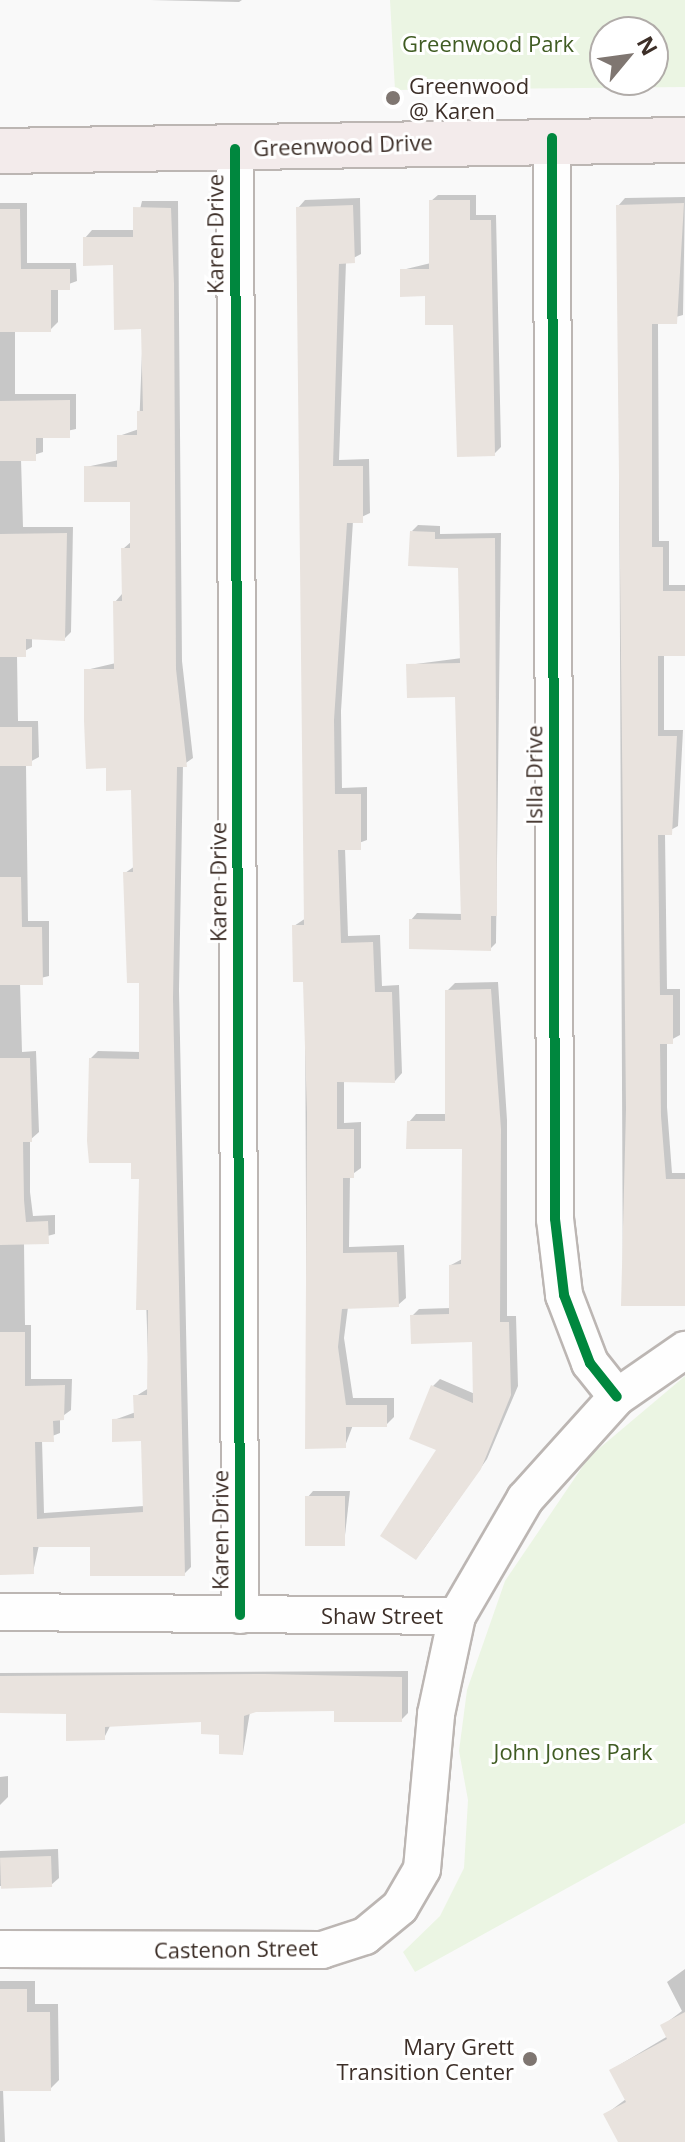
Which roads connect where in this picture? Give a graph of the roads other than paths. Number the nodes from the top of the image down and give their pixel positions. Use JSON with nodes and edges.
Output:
{"nodes":[{"id":1,"x":552,"y":138,"type":"junction"},
{"id":2,"x":685,"y":140,"type":"edge"},
{"id":3,"x":235,"y":149,"type":"junction"},
{"id":4,"x":0,"y":151,"type":"edge"},
{"id":5,"x":685,"y":1350,"type":"edge"},
{"id":6,"x":617,"y":1397,"type":"junction"},
{"id":7,"x":0,"y":1612,"type":"edge"},
{"id":8,"x":240,"y":1615,"type":"junction"},
{"id":9,"x":457,"y":1616,"type":"junction"},
{"id":10,"x":0,"y":1949,"type":"edge"}],
"edges":[{"from":1,"to":2,"type":"main road","name":"Greenwood Drive"},
{"from":1,"to":3,"type":"main road","name":"Greenwood Drive"},
{"from":1,"to":6,"type":"street","name":"Islla Drive"},
{"from":3,"to":4,"type":"main road","name":"Greenwood Drive"},
{"from":3,"to":8,"type":"street","name":"Karen Drive"},
{"from":5,"to":6,"type":"street","name":"Shaw Street"},
{"from":6,"to":9,"type":"street","name":"Shaw Street"},
{"from":7,"to":8,"type":"street","name":"Shaw Street"},
{"from":8,"to":9,"type":"street","name":"Shaw Street"},
{"from":9,"to":10,"type":"street","name":"Castenon Street"}]}
